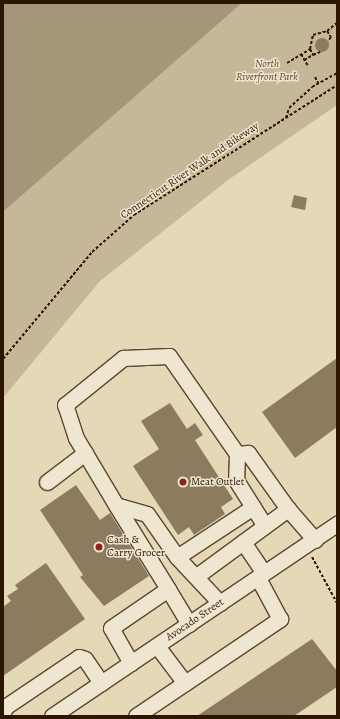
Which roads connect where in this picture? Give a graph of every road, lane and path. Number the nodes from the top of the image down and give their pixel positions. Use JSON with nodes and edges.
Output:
{"nodes":[{"id":1,"x":337,"y":23,"type":"edge"},
{"id":2,"x":327,"y":31,"type":"junction"},
{"id":3,"x":328,"y":41,"type":"dead end"},
{"id":4,"x":310,"y":49,"type":"junction"},
{"id":5,"x":320,"y":52,"type":"dead end"},
{"id":6,"x":301,"y":54,"type":"junction"},
{"id":7,"x":313,"y":55,"type":"junction"},
{"id":8,"x":304,"y":60,"type":"junction"},
{"id":9,"x":287,"y":62,"type":"dead end"},
{"id":10,"x":308,"y":66,"type":"dead end"},
{"id":11,"x":337,"y":73,"type":"edge"},
{"id":12,"x":315,"y":77,"type":"dead end"},
{"id":13,"x":318,"y":83,"type":"junction"},
{"id":14,"x":337,"y":85,"type":"edge"},
{"id":15,"x":286,"y":118,"type":"junction"},
{"id":16,"x":3,"y":359,"type":"edge"},
{"id":17,"x":85,"y":453,"type":"junction"},
{"id":18,"x":237,"y":454,"type":"junction"},
{"id":19,"x":47,"y":482,"type":"dead end"},
{"id":20,"x":116,"y":505,"type":"junction"},
{"id":21,"x":253,"y":507,"type":"junction"},
{"id":22,"x":288,"y":509,"type":"junction"},
{"id":23,"x":337,"y":524,"type":"edge"},
{"id":24,"x":265,"y":526,"type":"junction"},
{"id":25,"x":243,"y":542,"type":"junction"},
{"id":26,"x":310,"y":543,"type":"junction"},
{"id":27,"x":178,"y":557,"type":"junction"},
{"id":28,"x":198,"y":576,"type":"junction"},
{"id":29,"x":261,"y":576,"type":"junction"},
{"id":30,"x":168,"y":589,"type":"junction"},
{"id":31,"x":220,"y":603,"type":"junction"},
{"id":32,"x":337,"y":603,"type":"edge"},
{"id":33,"x":189,"y":624,"type":"junction"},
{"id":34,"x":157,"y":646,"type":"junction"},
{"id":35,"x":131,"y":663,"type":"junction"},
{"id":36,"x":101,"y":683,"type":"junction"},
{"id":37,"x":185,"y":683,"type":"junction"},
{"id":38,"x":3,"y":713,"type":"edge"},
{"id":39,"x":54,"y":716,"type":"edge"},
{"id":40,"x":136,"y":716,"type":"edge"}],
"edges":[{"from":1,"to":2,"type":"path"},
{"from":2,"to":3,"type":"path"},
{"from":2,"to":4,"type":"path"},
{"from":4,"to":6,"type":"path"},
{"from":4,"to":7,"type":"path"},
{"from":5,"to":7,"type":"path"},
{"from":6,"to":8,"type":"path"},
{"from":6,"to":9,"type":"path"},
{"from":7,"to":8,"type":"path"},
{"from":8,"to":10,"type":"path"},
{"from":11,"to":13,"type":"path"},
{"from":12,"to":13,"type":"path"},
{"from":13,"to":15,"type":"path"},
{"from":14,"to":15,"type":"path","name":"Connecticut River Walk and Bikeway"},
{"from":15,"to":16,"type":"path","name":"Connecticut River Walk and Bikeway"},
{"from":17,"to":18,"type":"street"},
{"from":17,"to":19,"type":"street"},
{"from":17,"to":20,"type":"street"},
{"from":18,"to":21,"type":"street"},
{"from":18,"to":22,"type":"street"},
{"from":20,"to":27,"type":"street"},
{"from":20,"to":30,"type":"street"},
{"from":21,"to":24,"type":"street"},
{"from":21,"to":27,"type":"street"},
{"from":22,"to":24,"type":"street"},
{"from":22,"to":26,"type":"street"},
{"from":23,"to":26,"type":"street","name":"Avocado Street"},
{"from":24,"to":25,"type":"street"},
{"from":25,"to":28,"type":"street"},
{"from":25,"to":29,"type":"street"},
{"from":26,"to":29,"type":"street","name":"Avocado Street"},
{"from":26,"to":32,"type":"path"},
{"from":27,"to":28,"type":"street"},
{"from":28,"to":31,"type":"street"},
{"from":29,"to":31,"type":"street","name":"Avocado Street"},
{"from":29,"to":37,"type":"street"},
{"from":30,"to":33,"type":"street"},
{"from":30,"to":35,"type":"street"},
{"from":31,"to":33,"type":"street","name":"Avocado Street"},
{"from":33,"to":34,"type":"street","name":"Avocado Street"},
{"from":34,"to":35,"type":"street","name":"Avocado Street"},
{"from":34,"to":37,"type":"street"},
{"from":35,"to":36,"type":"street","name":"Avocado Street"},
{"from":36,"to":38,"type":"street"},
{"from":36,"to":39,"type":"street","name":"Avocado Street"},
{"from":37,"to":40,"type":"street"}]}
